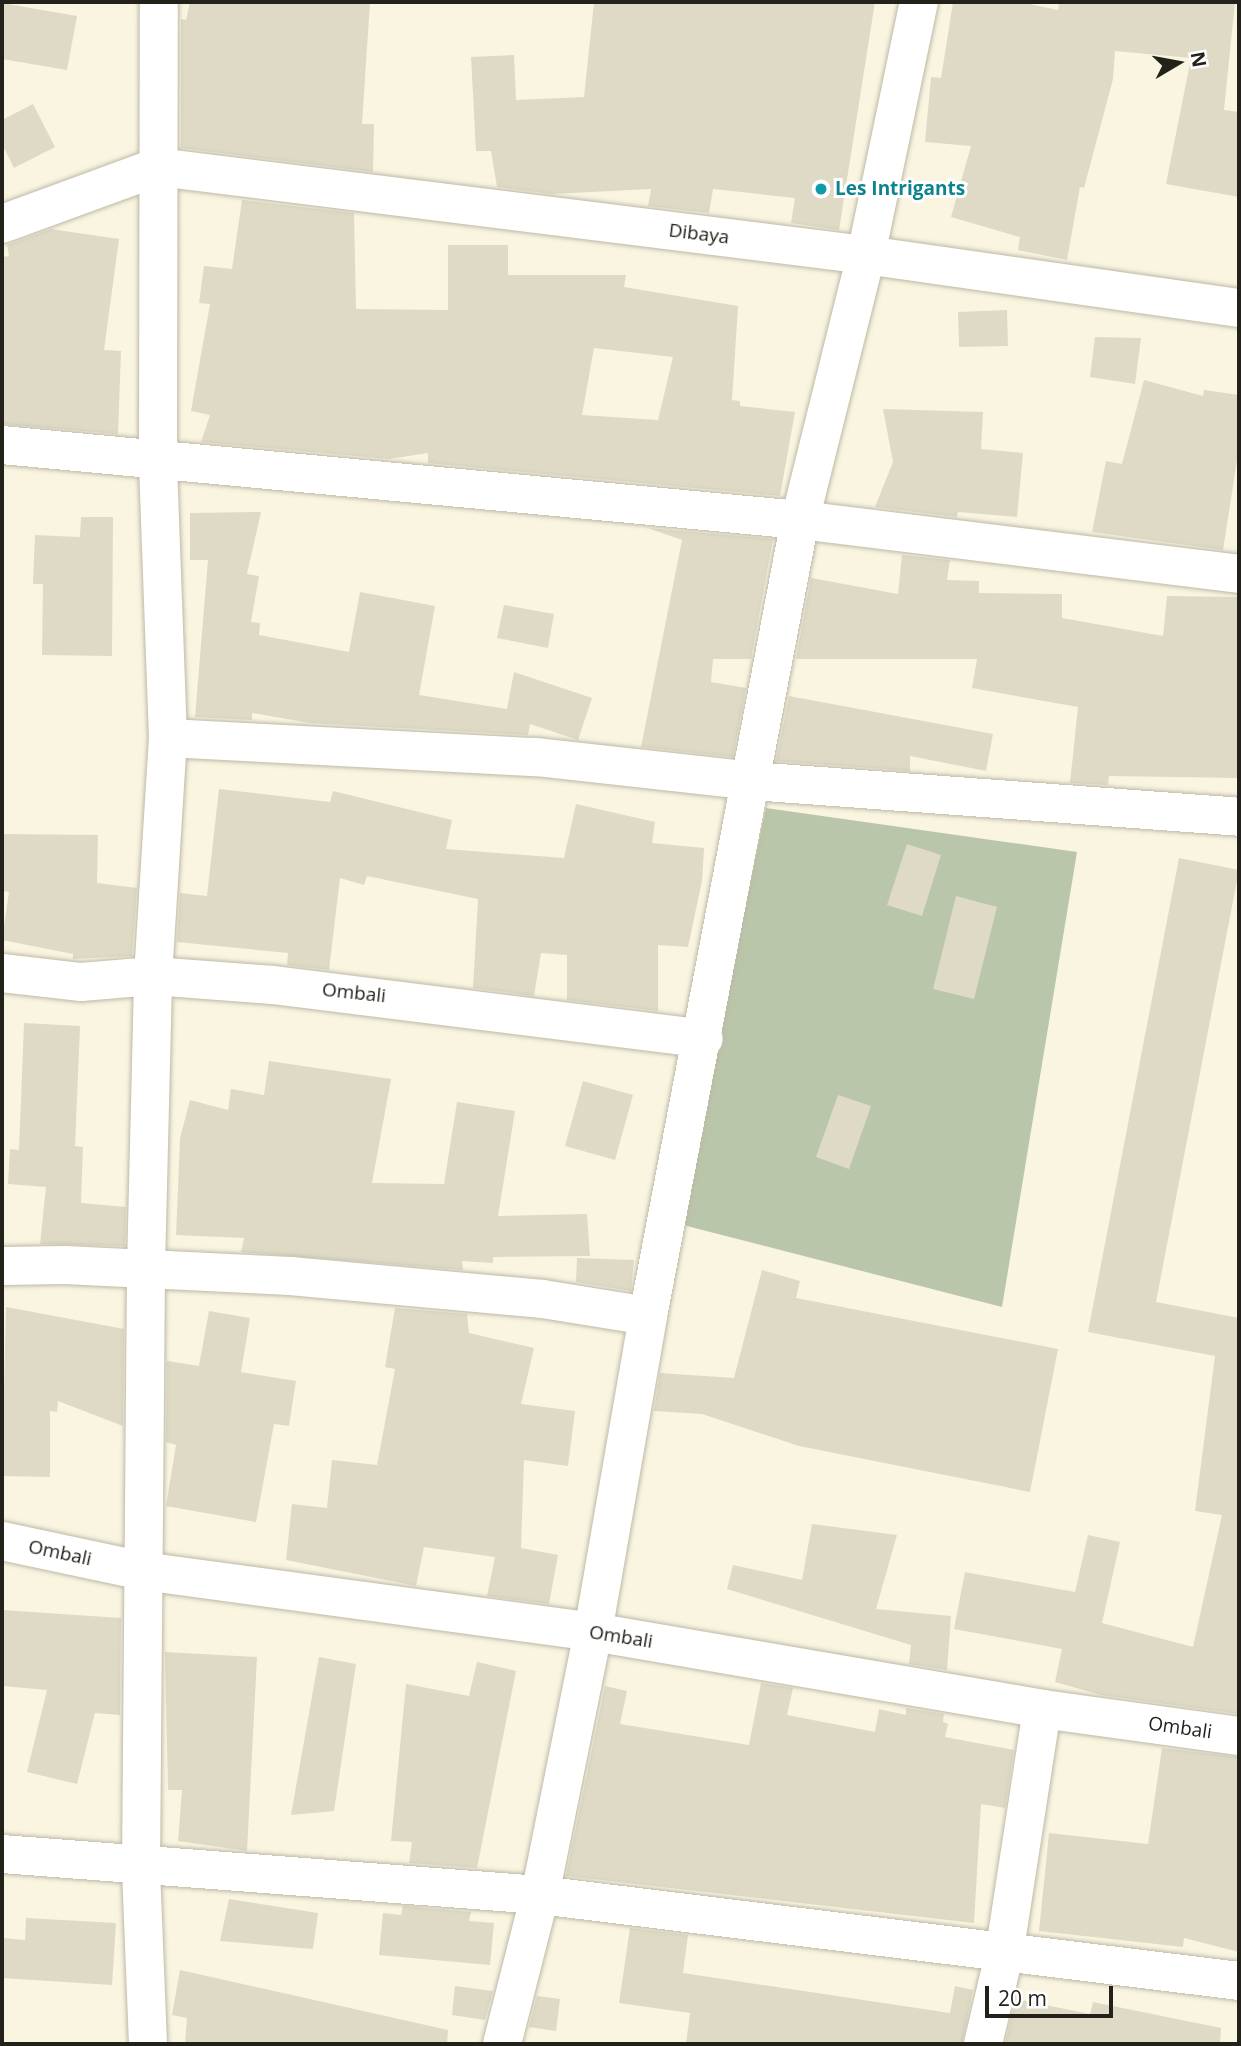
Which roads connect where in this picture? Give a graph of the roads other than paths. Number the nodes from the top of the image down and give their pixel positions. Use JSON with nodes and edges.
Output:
{"nodes":[{"id":1,"x":159,"y":2,"type":"edge"},
{"id":2,"x":919,"y":2,"type":"edge"},
{"id":3,"x":158,"y":167,"type":"junction"},
{"id":4,"x":2,"y":224,"type":"edge"},
{"id":5,"x":866,"y":255,"type":"junction"},
{"id":6,"x":1239,"y":308,"type":"edge"},
{"id":7,"x":2,"y":445,"type":"edge"},
{"id":8,"x":158,"y":459,"type":"junction"},
{"id":9,"x":800,"y":520,"type":"junction"},
{"id":10,"x":1239,"y":574,"type":"edge"},
{"id":11,"x":168,"y":738,"type":"junction"},
{"id":12,"x":752,"y":781,"type":"junction"},
{"id":13,"x":1239,"y":817,"type":"edge"},
{"id":14,"x":2,"y":973,"type":"edge"},
{"id":15,"x":153,"y":976,"type":"junction"},
{"id":16,"x":704,"y":1039,"type":"junction"},
{"id":17,"x":2,"y":1266,"type":"edge"},
{"id":18,"x":146,"y":1268,"type":"junction"},
{"id":19,"x":648,"y":1316,"type":"junction"},
{"id":20,"x":2,"y":1541,"type":"edge"},
{"id":21,"x":144,"y":1571,"type":"junction"},
{"id":22,"x":593,"y":1632,"type":"junction"},
{"id":23,"x":1042,"y":1709,"type":"junction"},
{"id":24,"x":1239,"y":1736,"type":"edge"},
{"id":25,"x":2,"y":1854,"type":"edge"},
{"id":26,"x":141,"y":1868,"type":"junction"},
{"id":27,"x":540,"y":1895,"type":"junction"},
{"id":28,"x":1004,"y":1955,"type":"junction"},
{"id":29,"x":1239,"y":1981,"type":"edge"},
{"id":30,"x":148,"y":2044,"type":"edge"},
{"id":31,"x":502,"y":2044,"type":"edge"},
{"id":32,"x":983,"y":2044,"type":"edge"}],
"edges":[{"from":1,"to":3,"type":"street"},
{"from":2,"to":5,"type":"street"},
{"from":3,"to":4,"type":"street"},
{"from":3,"to":5,"type":"street","name":"Dibaya"},
{"from":3,"to":8,"type":"street"},
{"from":5,"to":6,"type":"street","name":"Dibaya"},
{"from":5,"to":9,"type":"street"},
{"from":7,"to":8,"type":"street"},
{"from":8,"to":9,"type":"street"},
{"from":8,"to":11,"type":"street"},
{"from":9,"to":10,"type":"street"},
{"from":9,"to":12,"type":"street"},
{"from":11,"to":12,"type":"street"},
{"from":11,"to":15,"type":"street"},
{"from":12,"to":13,"type":"street"},
{"from":12,"to":16,"type":"street"},
{"from":14,"to":15,"type":"street","name":"Ombali"},
{"from":15,"to":16,"type":"street","name":"Ombali"},
{"from":15,"to":18,"type":"street"},
{"from":16,"to":19,"type":"street"},
{"from":17,"to":18,"type":"street"},
{"from":18,"to":19,"type":"street"},
{"from":18,"to":21,"type":"street"},
{"from":19,"to":22,"type":"street"},
{"from":20,"to":21,"type":"street","name":"Ombali"},
{"from":21,"to":22,"type":"street","name":"Ombali"},
{"from":21,"to":26,"type":"street"},
{"from":22,"to":23,"type":"street","name":"Ombali"},
{"from":22,"to":27,"type":"street"},
{"from":23,"to":24,"type":"street","name":"Ombali"},
{"from":23,"to":28,"type":"street"},
{"from":25,"to":26,"type":"street"},
{"from":26,"to":27,"type":"street"},
{"from":26,"to":30,"type":"street"},
{"from":27,"to":28,"type":"street"},
{"from":27,"to":31,"type":"street"},
{"from":28,"to":29,"type":"street"},
{"from":28,"to":32,"type":"street"}]}
